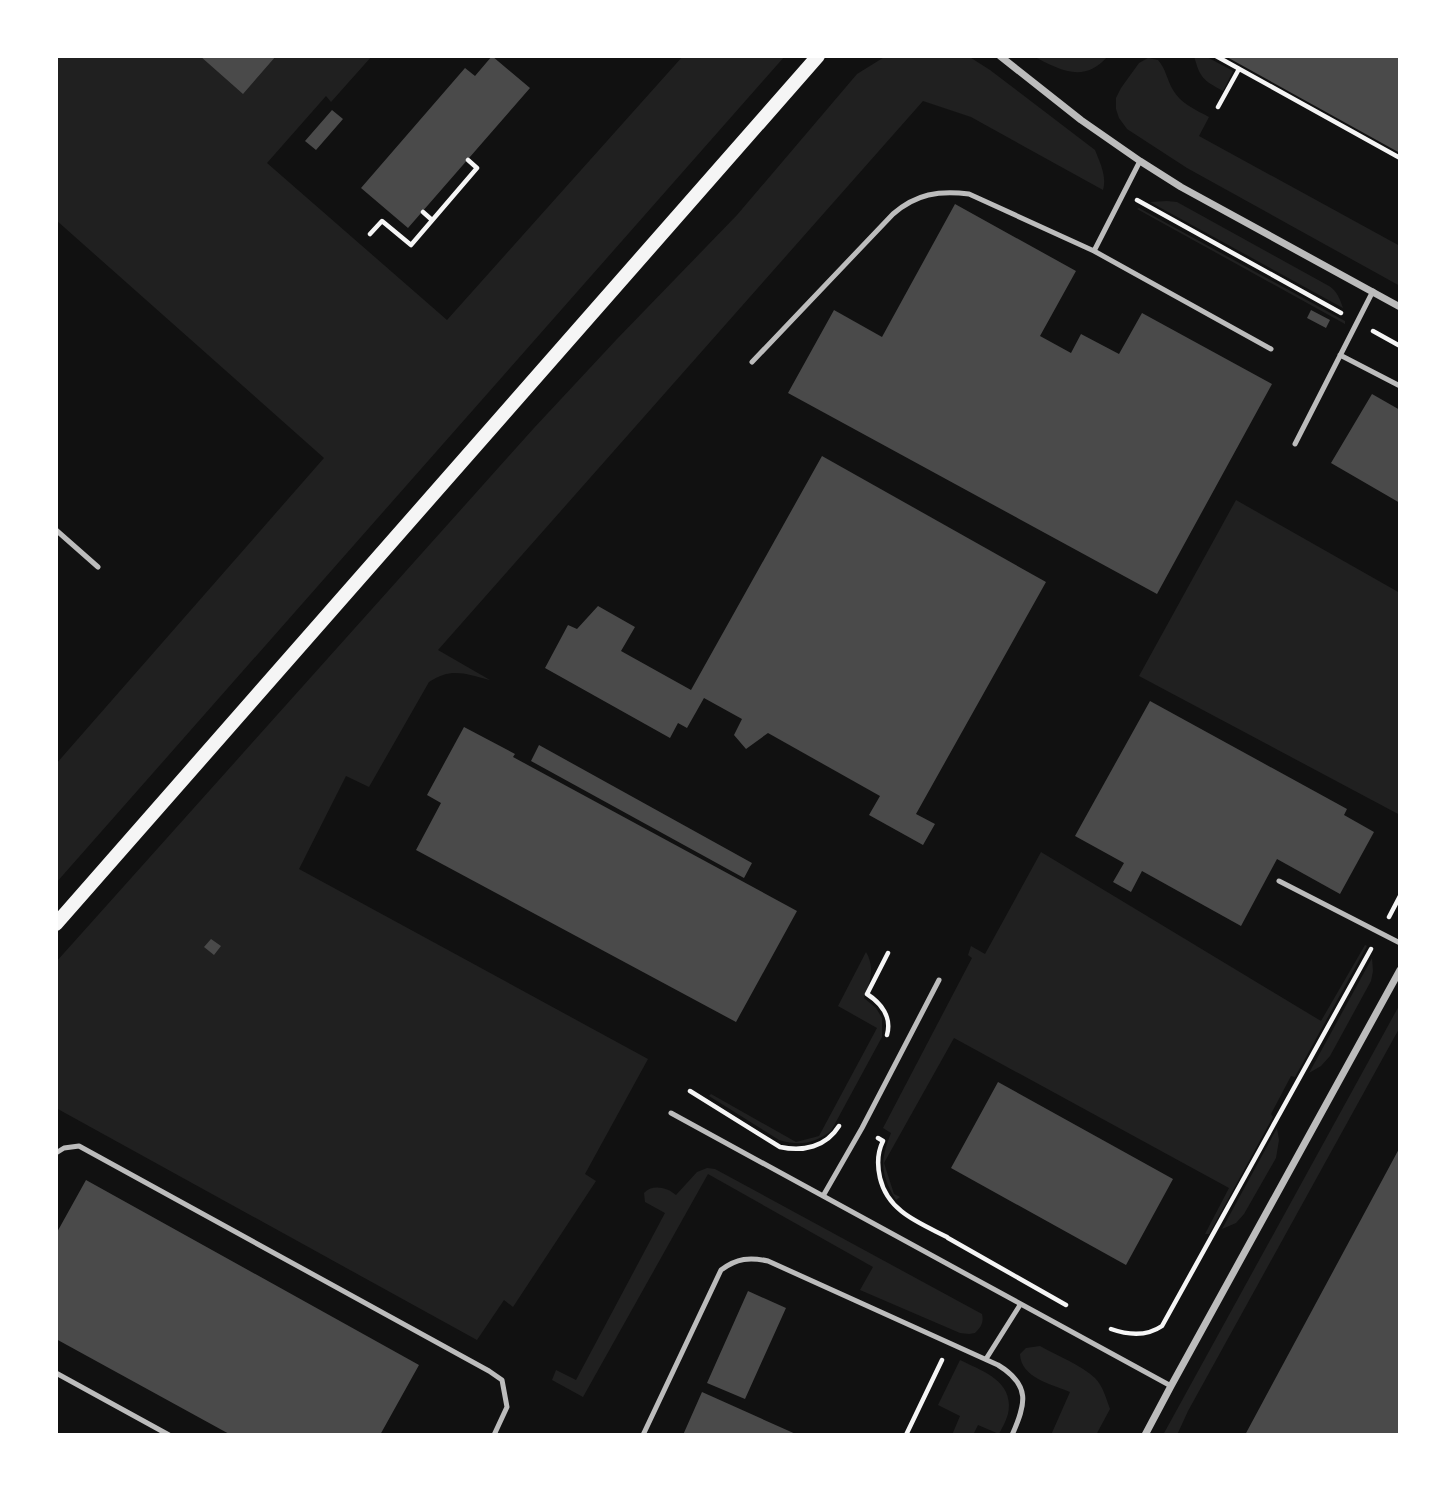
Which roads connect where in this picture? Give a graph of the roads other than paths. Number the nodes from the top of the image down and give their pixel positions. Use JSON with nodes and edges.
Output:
{"nodes":[{"id":1,"x":818,"y":56,"type":"edge"},
{"id":2,"x":1000,"y":56,"type":"edge"},
{"id":3,"x":1140,"y":161,"type":"junction"},
{"id":4,"x":1094,"y":251,"type":"junction"},
{"id":5,"x":1373,"y":291,"type":"junction"},
{"id":6,"x":1400,"y":307,"type":"edge"},
{"id":7,"x":1271,"y":349,"type":"dead end"},
{"id":8,"x":1340,"y":355,"type":"junction"},
{"id":9,"x":752,"y":362,"type":"dead end"},
{"id":10,"x":1400,"y":386,"type":"edge"},
{"id":11,"x":1295,"y":444,"type":"dead end"},
{"id":12,"x":56,"y":530,"type":"edge"},
{"id":13,"x":98,"y":567,"type":"dead end"},
{"id":14,"x":1279,"y":881,"type":"dead end"},
{"id":15,"x":56,"y":924,"type":"edge"},
{"id":16,"x":1400,"y":943,"type":"edge"},
{"id":17,"x":1400,"y":970,"type":"edge"},
{"id":18,"x":939,"y":980,"type":"dead end"},
{"id":19,"x":671,"y":1113,"type":"dead end"},
{"id":20,"x":56,"y":1153,"type":"edge"},
{"id":21,"x":824,"y":1196,"type":"junction"},
{"id":22,"x":1020,"y":1305,"type":"junction"},
{"id":23,"x":986,"y":1359,"type":"junction"},
{"id":24,"x":56,"y":1373,"type":"edge"},
{"id":25,"x":1171,"y":1386,"type":"junction"},
{"id":26,"x":169,"y":1435,"type":"edge"},
{"id":27,"x":494,"y":1435,"type":"edge"},
{"id":28,"x":643,"y":1435,"type":"edge"},
{"id":29,"x":1012,"y":1435,"type":"edge"},
{"id":30,"x":1145,"y":1435,"type":"edge"}],
"edges":[{"from":1,"to":15,"type":"main road"},
{"from":2,"to":3,"type":"street"},
{"from":3,"to":4,"type":"lane"},
{"from":3,"to":5,"type":"street"},
{"from":4,"to":7,"type":"lane"},
{"from":4,"to":9,"type":"lane"},
{"from":5,"to":6,"type":"street"},
{"from":5,"to":8,"type":"lane"},
{"from":8,"to":10,"type":"lane"},
{"from":8,"to":11,"type":"lane"},
{"from":12,"to":13,"type":"lane"},
{"from":14,"to":16,"type":"lane"},
{"from":17,"to":25,"type":"street"},
{"from":18,"to":21,"type":"lane"},
{"from":19,"to":21,"type":"lane"},
{"from":20,"to":27,"type":"lane"},
{"from":21,"to":22,"type":"lane"},
{"from":22,"to":23,"type":"lane"},
{"from":22,"to":25,"type":"lane"},
{"from":23,"to":28,"type":"lane"},
{"from":23,"to":29,"type":"lane"},
{"from":24,"to":26,"type":"lane"},
{"from":25,"to":30,"type":"street"}]}
